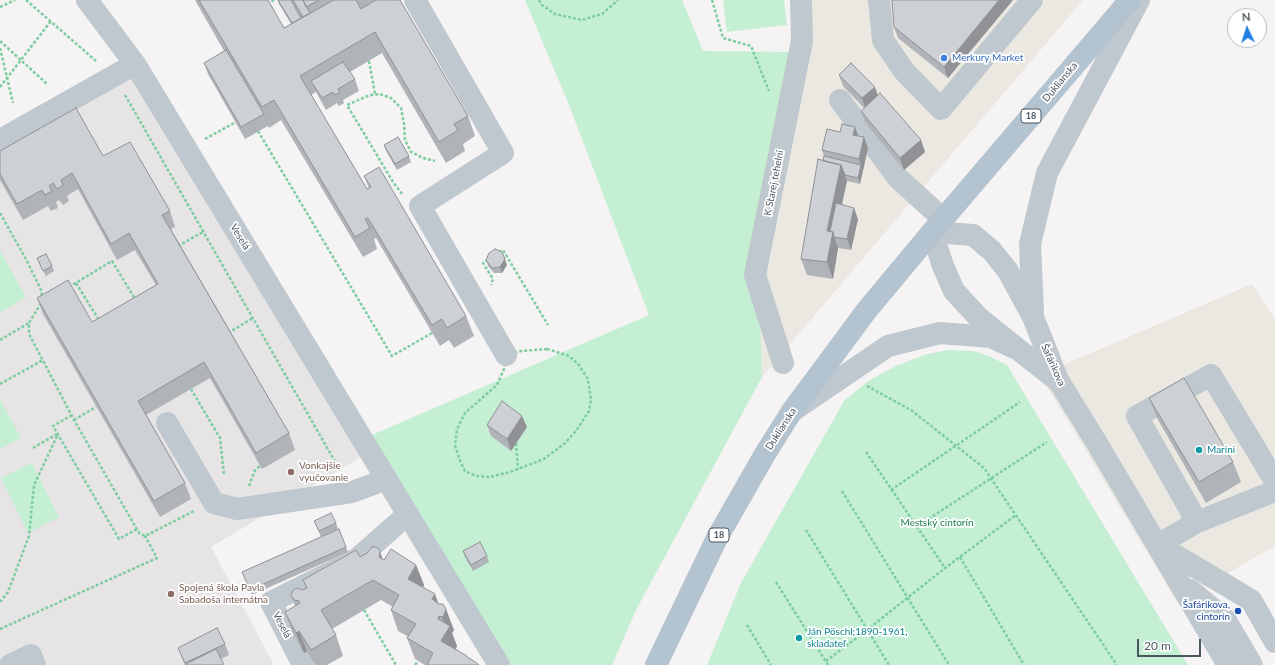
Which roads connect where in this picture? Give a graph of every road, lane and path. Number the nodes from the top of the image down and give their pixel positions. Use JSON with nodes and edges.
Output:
{"nodes":[{"id":1,"x":15,"y":0,"type":"edge"},
{"id":2,"x":26,"y":0,"type":"edge"},
{"id":3,"x":87,"y":0,"type":"edge"},
{"id":4,"x":274,"y":0,"type":"edge"},
{"id":5,"x":416,"y":0,"type":"edge"},
{"id":6,"x":539,"y":0,"type":"edge"},
{"id":7,"x":618,"y":0,"type":"edge"},
{"id":8,"x":712,"y":0,"type":"edge"},
{"id":9,"x":801,"y":0,"type":"edge"},
{"id":10,"x":879,"y":0,"type":"edge"},
{"id":11,"x":1032,"y":0,"type":"edge"},
{"id":12,"x":1130,"y":0,"type":"edge"},
{"id":13,"x":1139,"y":0,"type":"edge"},
{"id":14,"x":266,"y":4,"type":"edge"},
{"id":15,"x":0,"y":7,"type":"edge"},
{"id":16,"x":51,"y":21,"type":"junction"},
{"id":17,"x":0,"y":41,"type":"edge"},
{"id":18,"x":0,"y":48,"type":"edge"},
{"id":19,"x":21,"y":60,"type":"junction"},
{"id":20,"x":369,"y":61,"type":"dead end"},
{"id":21,"x":135,"y":64,"type":"junction"},
{"id":22,"x":114,"y":76,"type":"junction"},
{"id":23,"x":7,"y":78,"type":"junction"},
{"id":24,"x":47,"y":84,"type":"dead end"},
{"id":25,"x":0,"y":87,"type":"edge"},
{"id":26,"x":375,"y":94,"type":"junction"},
{"id":27,"x":770,"y":94,"type":"dead end"},
{"id":28,"x":840,"y":100,"type":"dead end"},
{"id":29,"x":13,"y":103,"type":"dead end"},
{"id":30,"x":236,"y":122,"type":"edge"},
{"id":31,"x":220,"y":131,"type":"dead end"},
{"id":32,"x":258,"y":131,"type":"dead end"},
{"id":33,"x":0,"y":140,"type":"edge"},
{"id":34,"x":435,"y":161,"type":"dead end"},
{"id":35,"x":420,"y":206,"type":"junction"},
{"id":36,"x":0,"y":213,"type":"edge"},
{"id":37,"x":938,"y":225,"type":"junction"},
{"id":38,"x":203,"y":232,"type":"junction"},
{"id":39,"x":177,"y":247,"type":"edge"},
{"id":40,"x":496,"y":254,"type":"edge"},
{"id":41,"x":490,"y":259,"type":"edge"},
{"id":42,"x":76,"y":283,"type":"junction"},
{"id":43,"x":64,"y":290,"type":"edge"},
{"id":44,"x":46,"y":300,"type":"edge"},
{"id":45,"x":135,"y":300,"type":"edge"},
{"id":46,"x":40,"y":304,"type":"junction"},
{"id":47,"x":477,"y":304,"type":"junction"},
{"id":48,"x":1033,"y":317,"type":"junction"},
{"id":49,"x":253,"y":318,"type":"junction"},
{"id":50,"x":100,"y":321,"type":"edge"},
{"id":51,"x":29,"y":323,"type":"junction"},
{"id":52,"x":548,"y":325,"type":"dead end"},
{"id":53,"x":432,"y":333,"type":"edge"},
{"id":54,"x":227,"y":334,"type":"edge"},
{"id":55,"x":0,"y":340,"type":"edge"},
{"id":56,"x":1019,"y":350,"type":"junction"},
{"id":57,"x":506,"y":354,"type":"junction"},
{"id":58,"x":43,"y":360,"type":"junction"},
{"id":59,"x":782,"y":363,"type":"dead end"},
{"id":60,"x":1058,"y":380,"type":"junction"},
{"id":61,"x":0,"y":384,"type":"edge"},
{"id":62,"x":866,"y":386,"type":"dead end"},
{"id":63,"x":190,"y":389,"type":"dead end"},
{"id":64,"x":1020,"y":402,"type":"dead end"},
{"id":65,"x":96,"y":407,"type":"edge"},
{"id":66,"x":792,"y":411,"type":"junction"},
{"id":67,"x":72,"y":415,"type":"junction"},
{"id":68,"x":74,"y":420,"type":"junction"},
{"id":69,"x":167,"y":423,"type":"dead end"},
{"id":70,"x":58,"y":434,"type":"junction"},
{"id":71,"x":1047,"y":442,"type":"dead end"},
{"id":72,"x":516,"y":443,"type":"dead end"},
{"id":73,"x":956,"y":446,"type":"junction"},
{"id":74,"x":33,"y":448,"type":"dead end"},
{"id":75,"x":866,"y":452,"type":"dead end"},
{"id":76,"x":260,"y":466,"type":"edge"},
{"id":77,"x":518,"y":469,"type":"junction"},
{"id":78,"x":991,"y":478,"type":"junction"},
{"id":79,"x":387,"y":479,"type":"junction"},
{"id":80,"x":1275,"y":481,"type":"edge"},
{"id":81,"x":205,"y":488,"type":"junction"},
{"id":82,"x":247,"y":490,"type":"dead end"},
{"id":83,"x":891,"y":490,"type":"junction"},
{"id":84,"x":842,"y":491,"type":"dead end"},
{"id":85,"x":1275,"y":491,"type":"edge"},
{"id":86,"x":352,"y":492,"type":"junction"},
{"id":87,"x":197,"y":510,"type":"dead end"},
{"id":88,"x":408,"y":514,"type":"junction"},
{"id":89,"x":1016,"y":515,"type":"junction"},
{"id":90,"x":1197,"y":522,"type":"junction"},
{"id":91,"x":916,"y":527,"type":"junction"},
{"id":92,"x":137,"y":529,"type":"junction"},
{"id":93,"x":806,"y":530,"type":"dead end"},
{"id":94,"x":145,"y":536,"type":"junction"},
{"id":95,"x":1157,"y":545,"type":"junction"},
{"id":96,"x":960,"y":557,"type":"junction"},
{"id":97,"x":945,"y":568,"type":"junction"},
{"id":98,"x":1178,"y":581,"type":"junction"},
{"id":99,"x":776,"y":582,"type":"dead end"},
{"id":100,"x":908,"y":598,"type":"junction"},
{"id":101,"x":0,"y":602,"type":"edge"},
{"id":102,"x":364,"y":610,"type":"dead end"},
{"id":103,"x":747,"y":625,"type":"dead end"},
{"id":104,"x":0,"y":629,"type":"edge"},
{"id":105,"x":867,"y":630,"type":"junction"},
{"id":106,"x":1275,"y":642,"type":"edge"},
{"id":107,"x":418,"y":660,"type":"edge"},
{"id":108,"x":826,"y":661,"type":"junction"},
{"id":109,"x":10,"y":665,"type":"edge"},
{"id":110,"x":36,"y":665,"type":"edge"},
{"id":111,"x":303,"y":665,"type":"edge"},
{"id":112,"x":396,"y":665,"type":"edge"},
{"id":113,"x":415,"y":665,"type":"edge"},
{"id":114,"x":499,"y":665,"type":"edge"},
{"id":115,"x":656,"y":665,"type":"edge"},
{"id":116,"x":770,"y":665,"type":"edge"},
{"id":117,"x":828,"y":665,"type":"edge"},
{"id":118,"x":889,"y":665,"type":"edge"},
{"id":119,"x":949,"y":665,"type":"edge"},
{"id":120,"x":1024,"y":665,"type":"edge"},
{"id":121,"x":1117,"y":665,"type":"edge"},
{"id":122,"x":1228,"y":665,"type":"edge"},
{"id":123,"x":1252,"y":665,"type":"edge"}],
"edges":[{"from":1,"to":15,"type":"path"},
{"from":2,"to":16,"type":"path"},
{"from":3,"to":21,"type":"street","name":"Veselá"},
{"from":4,"to":14,"type":"path"},
{"from":5,"to":35,"type":"street"},
{"from":6,"to":7,"type":"path"},
{"from":8,"to":27,"type":"path"},
{"from":9,"to":59,"type":"street","name":"K Starej tehelni"},
{"from":10,"to":11,"type":"street"},
{"from":12,"to":37,"type":"main road","name":"Duklianska","number":"18"},
{"from":13,"to":48,"type":"street"},
{"from":16,"to":19,"type":"path"},
{"from":16,"to":22,"type":"path"},
{"from":17,"to":19,"type":"path"},
{"from":18,"to":23,"type":"path"},
{"from":19,"to":23,"type":"path"},
{"from":19,"to":24,"type":"path"},
{"from":20,"to":26,"type":"path"},
{"from":21,"to":22,"type":"street"},
{"from":21,"to":79,"type":"street","name":"Veselá"},
{"from":22,"to":33,"type":"street"},
{"from":22,"to":38,"type":"path"},
{"from":23,"to":25,"type":"path"},
{"from":23,"to":29,"type":"path"},
{"from":26,"to":34,"type":"path"},
{"from":26,"to":35,"type":"path"},
{"from":28,"to":37,"type":"street"},
{"from":30,"to":31,"type":"path"},
{"from":32,"to":53,"type":"path"},
{"from":35,"to":47,"type":"street"},
{"from":36,"to":46,"type":"path"},
{"from":37,"to":48,"type":"street","name":"Šafárikova"},
{"from":37,"to":56,"type":"street"},
{"from":37,"to":66,"type":"main road","name":"Duklianska","number":"18"},
{"from":38,"to":39,"type":"path"},
{"from":38,"to":49,"type":"path"},
{"from":40,"to":52,"type":"path"},
{"from":41,"to":47,"type":"path"},
{"from":42,"to":43,"type":"path"},
{"from":42,"to":45,"type":"path"},
{"from":42,"to":50,"type":"path"},
{"from":44,"to":46,"type":"path"},
{"from":46,"to":51,"type":"path"},
{"from":47,"to":57,"type":"street"},
{"from":48,"to":60,"type":"street","name":"Šafárikova"},
{"from":49,"to":54,"type":"path"},
{"from":49,"to":86,"type":"path"},
{"from":51,"to":55,"type":"path"},
{"from":51,"to":58,"type":"path"},
{"from":56,"to":60,"type":"street"},
{"from":56,"to":66,"type":"street"},
{"from":57,"to":77,"type":"path"},
{"from":57,"to":77,"type":"path"},
{"from":58,"to":61,"type":"path"},
{"from":58,"to":67,"type":"path"},
{"from":60,"to":95,"type":"street","name":"Šafárikova"},
{"from":62,"to":73,"type":"path"},
{"from":63,"to":81,"type":"path"},
{"from":64,"to":73,"type":"path"},
{"from":65,"to":68,"type":"path"},
{"from":66,"to":115,"type":"main road","name":"Duklianska","number":"18"},
{"from":67,"to":68,"type":"path"},
{"from":67,"to":70,"type":"path"},
{"from":68,"to":92,"type":"path"},
{"from":69,"to":81,"type":"street"},
{"from":70,"to":74,"type":"path"},
{"from":70,"to":92,"type":"path"},
{"from":70,"to":101,"type":"path"},
{"from":71,"to":78,"type":"path"},
{"from":72,"to":77,"type":"path"},
{"from":73,"to":78,"type":"path"},
{"from":73,"to":83,"type":"path"},
{"from":75,"to":83,"type":"path"},
{"from":76,"to":82,"type":"path"},
{"from":78,"to":89,"type":"path"},
{"from":78,"to":91,"type":"path"},
{"from":79,"to":86,"type":"street"},
{"from":79,"to":88,"type":"street","name":"Veselá"},
{"from":80,"to":90,"type":"street"},
{"from":81,"to":86,"type":"street"},
{"from":83,"to":91,"type":"path"},
{"from":84,"to":100,"type":"path"},
{"from":85,"to":90,"type":"street"},
{"from":87,"to":94,"type":"path"},
{"from":88,"to":111,"type":"street","name":"Veselá"},
{"from":88,"to":114,"type":"street","name":"Veselá"},
{"from":89,"to":96,"type":"path"},
{"from":89,"to":121,"type":"path"},
{"from":90,"to":95,"type":"street"},
{"from":91,"to":97,"type":"path"},
{"from":92,"to":94,"type":"path"},
{"from":93,"to":105,"type":"path"},
{"from":94,"to":104,"type":"path"},
{"from":95,"to":98,"type":"street","name":"Šafárikova"},
{"from":95,"to":106,"type":"street"},
{"from":96,"to":97,"type":"path"},
{"from":96,"to":120,"type":"path"},
{"from":97,"to":100,"type":"path"},
{"from":98,"to":122,"type":"street","name":"Šafárikova"},
{"from":98,"to":123,"type":"street"},
{"from":99,"to":108,"type":"path"},
{"from":100,"to":105,"type":"path"},
{"from":100,"to":119,"type":"path"},
{"from":102,"to":112,"type":"path"},
{"from":103,"to":116,"type":"path"},
{"from":105,"to":108,"type":"path"},
{"from":105,"to":118,"type":"path"},
{"from":107,"to":113,"type":"path"},
{"from":108,"to":117,"type":"path"},
{"from":109,"to":110,"type":"street"}]}
